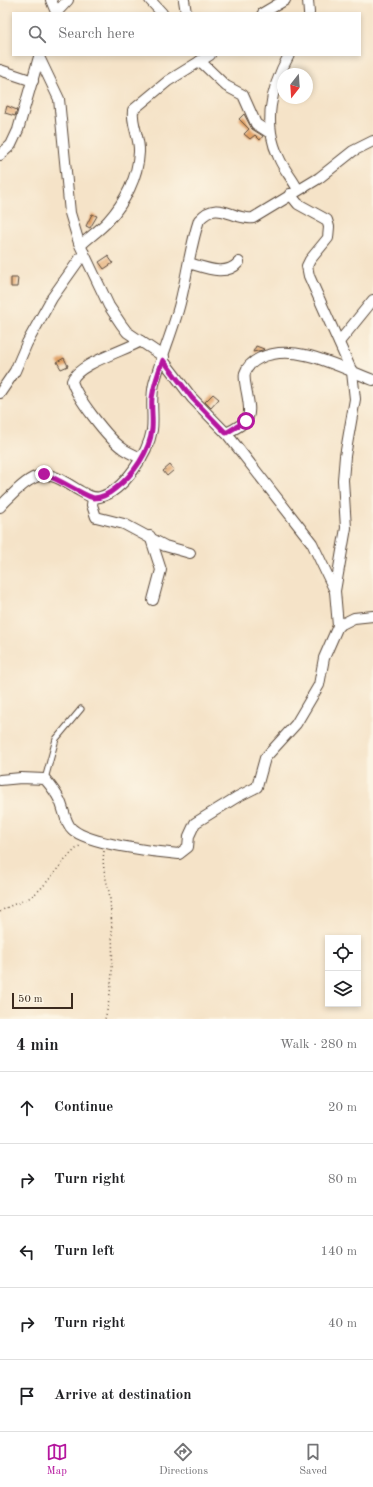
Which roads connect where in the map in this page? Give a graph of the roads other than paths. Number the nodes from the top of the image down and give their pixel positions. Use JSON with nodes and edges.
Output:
{"nodes":[{"id":1,"x":50,"y":0,"type":"edge"},
{"id":2,"x":68,"y":0,"type":"edge"},
{"id":3,"x":150,"y":0,"type":"edge"},
{"id":4,"x":184,"y":0,"type":"edge"},
{"id":5,"x":285,"y":0,"type":"edge"},
{"id":6,"x":308,"y":0,"type":"edge"},
{"id":7,"x":56,"y":12,"type":"edge"},
{"id":8,"x":57,"y":12,"type":"edge"},
{"id":9,"x":161,"y":12,"type":"edge"},
{"id":10,"x":186,"y":12,"type":"edge"},
{"id":11,"x":265,"y":12,"type":"edge"},
{"id":12,"x":309,"y":12,"type":"edge"},
{"id":13,"x":39,"y":56,"type":"edge"},
{"id":14,"x":207,"y":56,"type":"edge"},
{"id":15,"x":288,"y":56,"type":"edge"},
{"id":16,"x":197,"y":60,"type":"edge"},
{"id":17,"x":0,"y":70,"type":"edge"},
{"id":18,"x":33,"y":81,"type":"junction"},
{"id":19,"x":270,"y":133,"type":"junction"},
{"id":20,"x":373,"y":141,"type":"edge"},
{"id":21,"x":0,"y":155,"type":"edge"},
{"id":22,"x":294,"y":192,"type":"junction"},
{"id":23,"x":82,"y":249,"type":"junction"},
{"id":24,"x":239,"y":262,"type":"dead end"},
{"id":25,"x":190,"y":263,"type":"junction"},
{"id":26,"x":373,"y":300,"type":"edge"},
{"id":27,"x":141,"y":341,"type":"junction"},
{"id":28,"x":339,"y":342,"type":"junction"},
{"id":29,"x":163,"y":358,"type":"junction"},
{"id":30,"x":352,"y":372,"type":"junction"},
{"id":31,"x":373,"y":380,"type":"edge"},
{"id":32,"x":0,"y":393,"type":"edge"},
{"id":33,"x":226,"y":433,"type":"junction"},
{"id":34,"x":141,"y":458,"type":"junction"},
{"id":35,"x":93,"y":498,"type":"junction"},
{"id":36,"x":0,"y":508,"type":"edge"},
{"id":37,"x":150,"y":536,"type":"junction"},
{"id":38,"x":190,"y":554,"type":"dead end"},
{"id":39,"x":335,"y":591,"type":"junction"},
{"id":40,"x":152,"y":600,"type":"dead end"},
{"id":41,"x":373,"y":616,"type":"edge"},
{"id":42,"x":338,"y":626,"type":"junction"},
{"id":43,"x":80,"y":709,"type":"dead end"},
{"id":44,"x":45,"y":779,"type":"junction"},
{"id":45,"x":0,"y":780,"type":"edge"}],
"edges":[{"from":1,"to":7,"type":"street"},
{"from":2,"to":8,"type":"street"},
{"from":3,"to":9,"type":"street"},
{"from":4,"to":10,"type":"street"},
{"from":5,"to":11,"type":"street"},
{"from":6,"to":12,"type":"street"},
{"from":13,"to":18,"type":"street"},
{"from":13,"to":23,"type":"street"},
{"from":14,"to":16,"type":"street"},
{"from":15,"to":19,"type":"street"},
{"from":16,"to":19,"type":"street"},
{"from":16,"to":23,"type":"street"},
{"from":17,"to":18,"type":"street"},
{"from":18,"to":21,"type":"street"},
{"from":19,"to":22,"type":"street"},
{"from":20,"to":22,"type":"street"},
{"from":22,"to":25,"type":"street"},
{"from":22,"to":28,"type":"street"},
{"from":23,"to":27,"type":"street"},
{"from":23,"to":32,"type":"street"},
{"from":24,"to":25,"type":"street"},
{"from":25,"to":29,"type":"street"},
{"from":26,"to":28,"type":"street"},
{"from":27,"to":29,"type":"street"},
{"from":27,"to":34,"type":"street"},
{"from":28,"to":30,"type":"street"},
{"from":29,"to":33,"type":"street"},
{"from":29,"to":34,"type":"street"},
{"from":30,"to":31,"type":"street"},
{"from":30,"to":33,"type":"street"},
{"from":30,"to":39,"type":"street"},
{"from":33,"to":39,"type":"street"},
{"from":34,"to":35,"type":"street"},
{"from":35,"to":36,"type":"street"},
{"from":35,"to":37,"type":"street"},
{"from":37,"to":38,"type":"street"},
{"from":37,"to":40,"type":"street"},
{"from":39,"to":42,"type":"street"},
{"from":41,"to":42,"type":"street"},
{"from":42,"to":44,"type":"street"},
{"from":43,"to":44,"type":"lane"},
{"from":44,"to":45,"type":"street"}]}
